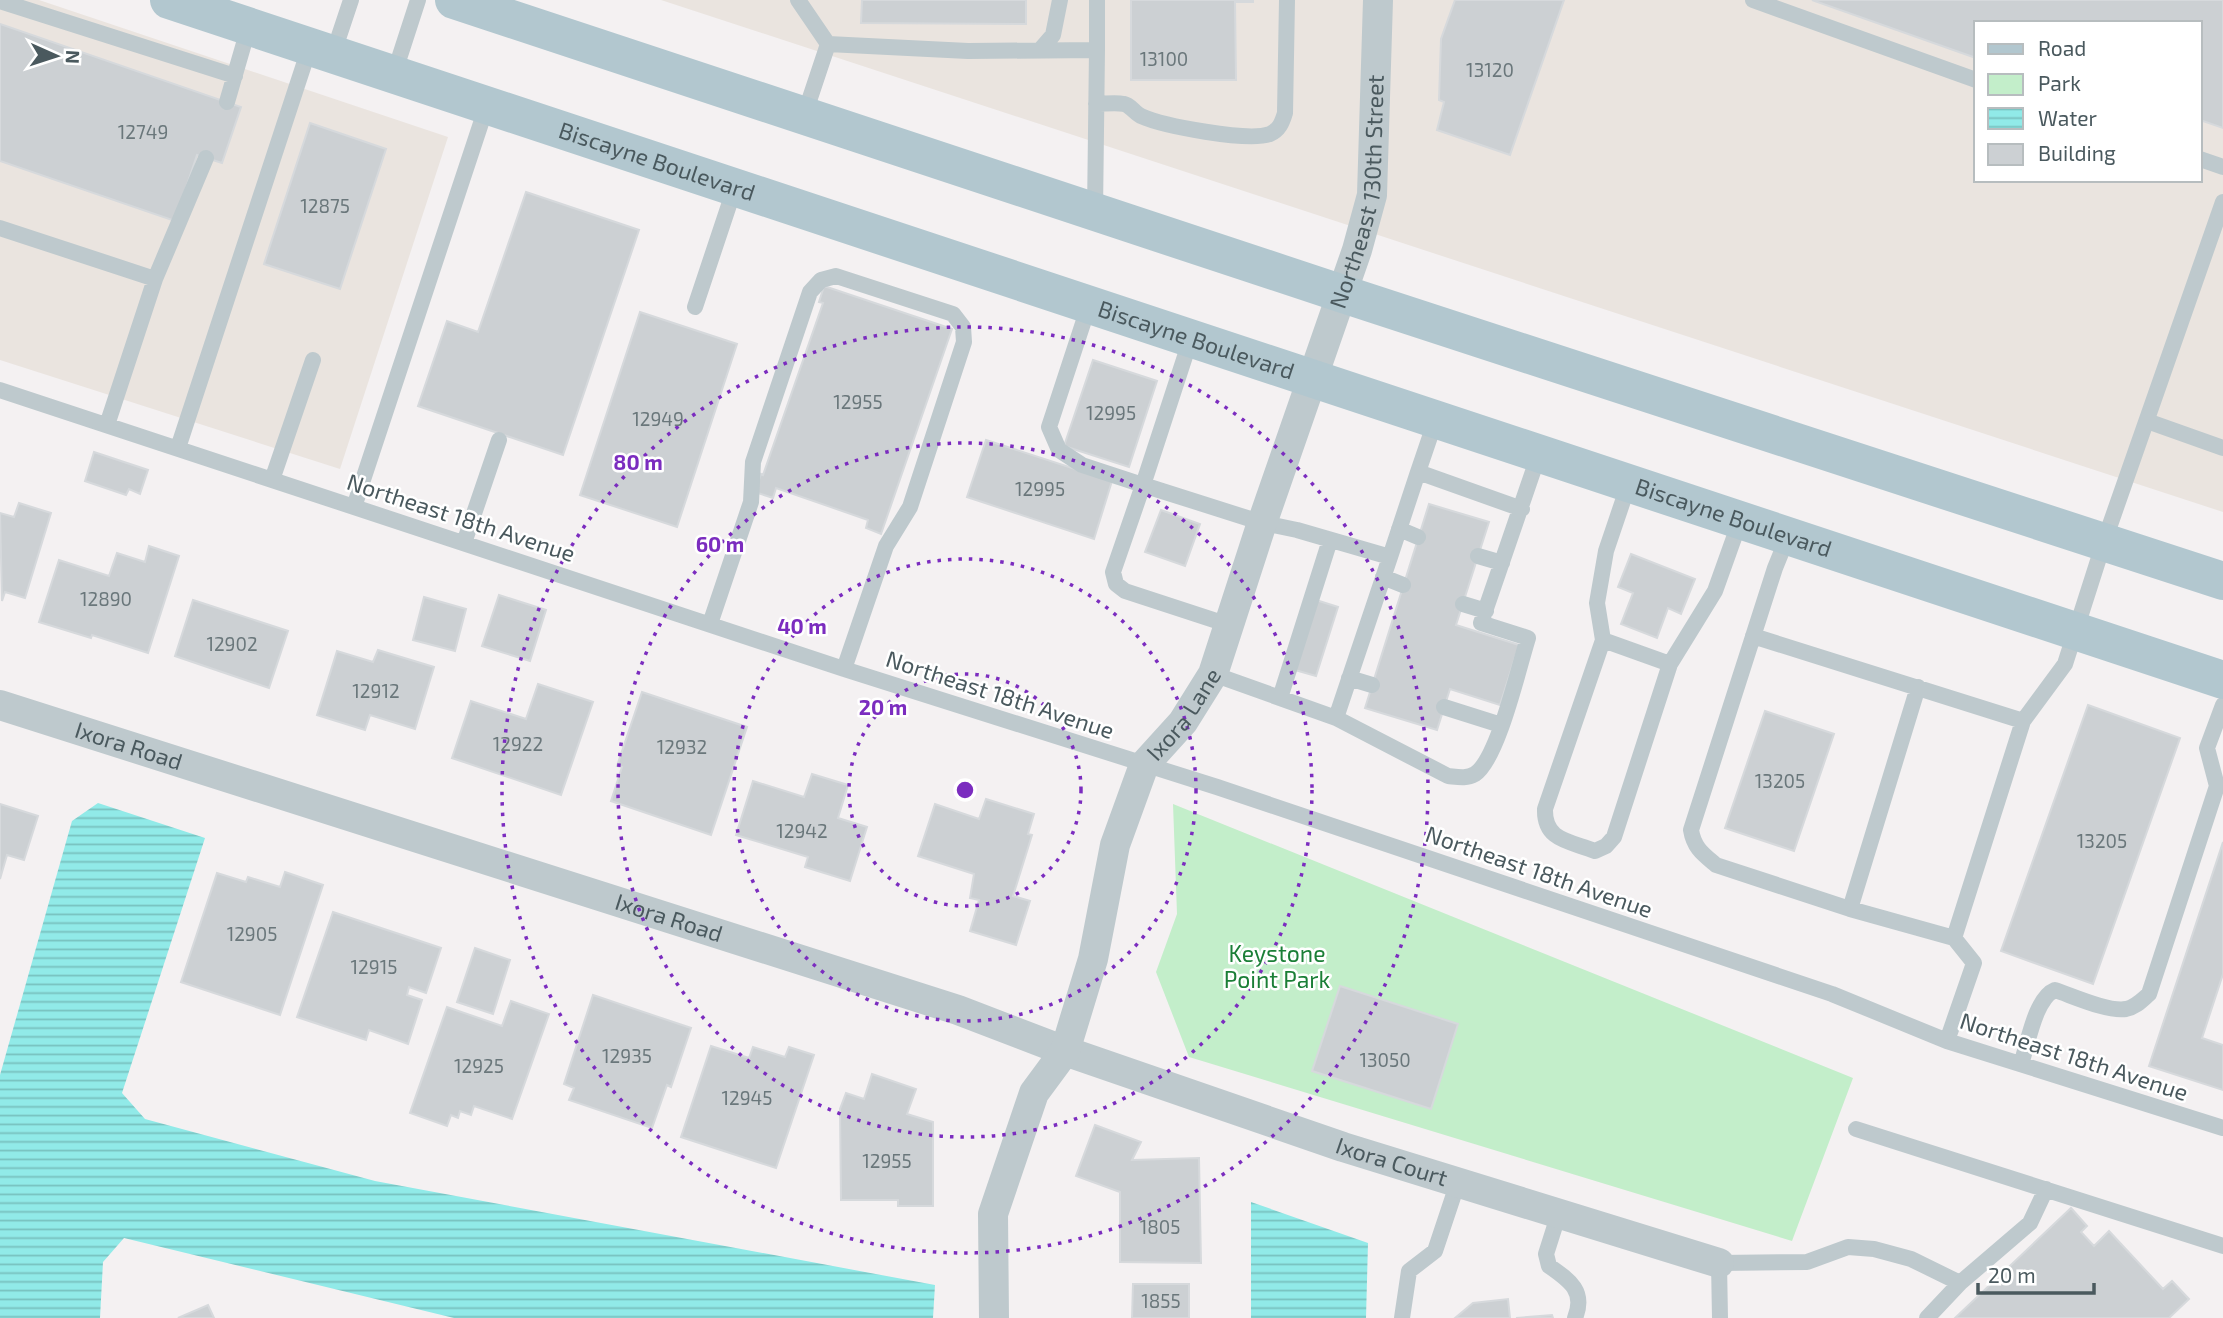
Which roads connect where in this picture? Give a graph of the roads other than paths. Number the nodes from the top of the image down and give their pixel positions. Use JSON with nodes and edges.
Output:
{"nodes":[{"id":1,"x":169,"y":0,"type":"edge"},
{"id":2,"x":351,"y":0,"type":"edge"},
{"id":3,"x":418,"y":0,"type":"edge"},
{"id":4,"x":454,"y":0,"type":"edge"},
{"id":5,"x":798,"y":0,"type":"edge"},
{"id":6,"x":1060,"y":0,"type":"edge"},
{"id":7,"x":1097,"y":0,"type":"edge"},
{"id":8,"x":1287,"y":0,"type":"edge"},
{"id":9,"x":1378,"y":0,"type":"edge"},
{"id":10,"x":1753,"y":0,"type":"edge"},
{"id":11,"x":0,"y":1,"type":"edge"},
{"id":12,"x":249,"y":26,"type":"junction"},
{"id":13,"x":828,"y":44,"type":"junction"},
{"id":14,"x":321,"y":50,"type":"junction"},
{"id":15,"x":1040,"y":50,"type":"junction"},
{"id":16,"x":1097,"y":50,"type":"junction"},
{"id":17,"x":394,"y":74,"type":"junction"},
{"id":18,"x":235,"y":76,"type":"junction"},
{"id":19,"x":1974,"y":79,"type":"edge"},
{"id":20,"x":227,"y":102,"type":"dead end"},
{"id":21,"x":1096,"y":104,"type":"junction"},
{"id":22,"x":487,"y":105,"type":"junction"},
{"id":23,"x":804,"y":116,"type":"junction"},
{"id":24,"x":206,"y":158,"type":"dead end"},
{"id":25,"x":2202,"y":160,"type":"edge"},
{"id":26,"x":2223,"y":167,"type":"edge"},
{"id":27,"x":735,"y":187,"type":"junction"},
{"id":28,"x":2223,"y":202,"type":"edge"},
{"id":29,"x":1095,"y":212,"type":"junction"},
{"id":30,"x":0,"y":228,"type":"edge"},
{"id":31,"x":155,"y":279,"type":"junction"},
{"id":32,"x":1343,"y":294,"type":"junction"},
{"id":33,"x":1089,"y":305,"type":"junction"},
{"id":34,"x":695,"y":307,"type":"dead end"},
{"id":35,"x":1191,"y":338,"type":"junction"},
{"id":36,"x":313,"y":360,"type":"dead end"},
{"id":37,"x":1312,"y":379,"type":"junction"},
{"id":38,"x":0,"y":390,"type":"edge"},
{"id":39,"x":1436,"y":419,"type":"junction"},
{"id":40,"x":2147,"y":421,"type":"junction"},
{"id":41,"x":107,"y":425,"type":"junction"},
{"id":42,"x":499,"y":440,"type":"dead end"},
{"id":43,"x":2223,"y":448,"type":"edge"},
{"id":44,"x":178,"y":449,"type":"junction"},
{"id":45,"x":1539,"y":454,"type":"junction"},
{"id":46,"x":1418,"y":472,"type":"junction"},
{"id":47,"x":272,"y":480,"type":"junction"},
{"id":48,"x":1629,"y":483,"type":"junction"},
{"id":49,"x":1143,"y":485,"type":"junction"},
{"id":50,"x":354,"y":507,"type":"junction"},
{"id":51,"x":1522,"y":509,"type":"junction"},
{"id":52,"x":1740,"y":520,"type":"junction"},
{"id":53,"x":1263,"y":523,"type":"junction"},
{"id":54,"x":1399,"y":529,"type":"junction"},
{"id":55,"x":1788,"y":536,"type":"junction"},
{"id":56,"x":1418,"y":537,"type":"dead end"},
{"id":57,"x":1330,"y":540,"type":"junction"},
{"id":58,"x":2104,"y":542,"type":"junction"},
{"id":59,"x":464,"y":543,"type":"junction"},
{"id":60,"x":1478,"y":556,"type":"dead end"},
{"id":61,"x":1390,"y":557,"type":"junction"},
{"id":62,"x":1502,"y":563,"type":"junction"},
{"id":63,"x":1383,"y":577,"type":"junction"},
{"id":64,"x":2223,"y":581,"type":"edge"},
{"id":65,"x":1403,"y":585,"type":"dead end"},
{"id":66,"x":1463,"y":604,"type":"dead end"},
{"id":67,"x":1486,"y":611,"type":"junction"},
{"id":68,"x":710,"y":624,"type":"junction"},
{"id":69,"x":1229,"y":625,"type":"junction"},
{"id":70,"x":2075,"y":631,"type":"junction"},
{"id":71,"x":1753,"y":636,"type":"junction"},
{"id":72,"x":1603,"y":640,"type":"junction"},
{"id":73,"x":1671,"y":664,"type":"junction"},
{"id":74,"x":844,"y":669,"type":"junction"},
{"id":75,"x":1213,"y":674,"type":"junction"},
{"id":76,"x":1349,"y":678,"type":"junction"},
{"id":77,"x":2223,"y":680,"type":"edge"},
{"id":78,"x":1371,"y":685,"type":"dead end"},
{"id":79,"x":1918,"y":687,"type":"junction"},
{"id":80,"x":1280,"y":698,"type":"junction"},
{"id":81,"x":0,"y":705,"type":"edge"},
{"id":82,"x":2223,"y":705,"type":"edge"},
{"id":83,"x":1444,"y":707,"type":"dead end"},
{"id":84,"x":1336,"y":718,"type":"junction"},
{"id":85,"x":2022,"y":720,"type":"junction"},
{"id":86,"x":1501,"y":725,"type":"junction"},
{"id":87,"x":1144,"y":765,"type":"junction"},
{"id":88,"x":1850,"y":909,"type":"junction"},
{"id":89,"x":1954,"y":938,"type":"junction"},
{"id":90,"x":1947,"y":1041,"type":"junction"},
{"id":91,"x":1065,"y":1051,"type":"junction"},
{"id":92,"x":2021,"y":1064,"type":"junction"},
{"id":93,"x":2223,"y":1128,"type":"edge"},
{"id":94,"x":1856,"y":1129,"type":"dead end"},
{"id":95,"x":1458,"y":1182,"type":"junction"},
{"id":96,"x":2046,"y":1189,"type":"junction"},
{"id":97,"x":1559,"y":1213,"type":"junction"},
{"id":98,"x":2223,"y":1246,"type":"edge"},
{"id":99,"x":1719,"y":1263,"type":"junction"},
{"id":100,"x":1960,"y":1283,"type":"junction"},
{"id":101,"x":994,"y":1318,"type":"edge"},
{"id":102,"x":1402,"y":1318,"type":"edge"},
{"id":103,"x":1575,"y":1318,"type":"edge"},
{"id":104,"x":1720,"y":1318,"type":"edge"},
{"id":105,"x":1927,"y":1318,"type":"edge"}],
"edges":[{"from":1,"to":12,"type":"main road","name":"Biscayne Boulevard"},
{"from":2,"to":14,"type":"lane"},
{"from":3,"to":17,"type":"lane"},
{"from":4,"to":23,"type":"main road"},
{"from":5,"to":13,"type":"lane"},
{"from":6,"to":15,"type":"lane"},
{"from":7,"to":16,"type":"lane"},
{"from":8,"to":21,"type":"lane"},
{"from":9,"to":32,"type":"street","name":"Northeast 130th Street"},
{"from":10,"to":19,"type":"lane"},
{"from":11,"to":18,"type":"lane"},
{"from":12,"to":14,"type":"main road","name":"Biscayne Boulevard"},
{"from":12,"to":18,"type":"lane"},
{"from":13,"to":15,"type":"lane"},
{"from":13,"to":23,"type":"lane"},
{"from":14,"to":17,"type":"main road","name":"Biscayne Boulevard"},
{"from":14,"to":44,"type":"lane"},
{"from":15,"to":16,"type":"lane"},
{"from":16,"to":21,"type":"lane"},
{"from":17,"to":22,"type":"main road","name":"Biscayne Boulevard"},
{"from":18,"to":20,"type":"lane"},
{"from":21,"to":29,"type":"lane"},
{"from":22,"to":27,"type":"main road","name":"Biscayne Boulevard"},
{"from":22,"to":50,"type":"lane"},
{"from":23,"to":29,"type":"main road"},
{"from":24,"to":31,"type":"lane"},
{"from":25,"to":26,"type":"lane"},
{"from":27,"to":33,"type":"main road","name":"Biscayne Boulevard"},
{"from":27,"to":34,"type":"lane"},
{"from":28,"to":40,"type":"lane"},
{"from":29,"to":32,"type":"main road"},
{"from":30,"to":31,"type":"lane"},
{"from":31,"to":41,"type":"lane"},
{"from":32,"to":37,"type":"street","name":"Northeast 130th Street"},
{"from":32,"to":58,"type":"main road"},
{"from":33,"to":35,"type":"main road","name":"Biscayne Boulevard"},
{"from":33,"to":49,"type":"lane"},
{"from":35,"to":37,"type":"main road","name":"Biscayne Boulevard"},
{"from":35,"to":49,"type":"lane"},
{"from":36,"to":47,"type":"lane"},
{"from":37,"to":39,"type":"main road","name":"Biscayne Boulevard"},
{"from":37,"to":53,"type":"street","name":"Ixora Lane"},
{"from":38,"to":41,"type":"lane","name":"Northeast 18th Avenue"},
{"from":39,"to":45,"type":"main road","name":"Biscayne Boulevard"},
{"from":39,"to":46,"type":"lane"},
{"from":40,"to":43,"type":"lane"},
{"from":40,"to":58,"type":"lane"},
{"from":41,"to":44,"type":"lane","name":"Northeast 18th Avenue"},
{"from":42,"to":59,"type":"lane"},
{"from":44,"to":47,"type":"lane","name":"Northeast 18th Avenue"},
{"from":45,"to":48,"type":"main road","name":"Biscayne Boulevard"},
{"from":45,"to":51,"type":"lane"},
{"from":46,"to":51,"type":"lane"},
{"from":46,"to":54,"type":"lane"},
{"from":47,"to":50,"type":"lane","name":"Northeast 18th Avenue"},
{"from":48,"to":52,"type":"main road","name":"Biscayne Boulevard"},
{"from":48,"to":72,"type":"lane"},
{"from":49,"to":53,"type":"lane"},
{"from":49,"to":69,"type":"lane"},
{"from":50,"to":59,"type":"lane","name":"Northeast 18th Avenue"},
{"from":51,"to":62,"type":"lane"},
{"from":52,"to":55,"type":"main road","name":"Biscayne Boulevard"},
{"from":52,"to":73,"type":"lane"},
{"from":53,"to":57,"type":"lane"},
{"from":53,"to":69,"type":"street","name":"Ixora Lane"},
{"from":54,"to":56,"type":"lane"},
{"from":54,"to":61,"type":"lane"},
{"from":55,"to":70,"type":"main road","name":"Biscayne Boulevard"},
{"from":55,"to":71,"type":"lane"},
{"from":57,"to":61,"type":"lane"},
{"from":57,"to":80,"type":"lane"},
{"from":58,"to":64,"type":"main road"},
{"from":58,"to":70,"type":"lane"},
{"from":59,"to":68,"type":"lane","name":"Northeast 18th Avenue"},
{"from":60,"to":62,"type":"lane"},
{"from":61,"to":63,"type":"lane"},
{"from":62,"to":67,"type":"lane"},
{"from":63,"to":65,"type":"lane"},
{"from":63,"to":76,"type":"lane"},
{"from":66,"to":67,"type":"lane"},
{"from":67,"to":86,"type":"lane"},
{"from":68,"to":74,"type":"lane","name":"Northeast 18th Avenue"},
{"from":68,"to":74,"type":"lane"},
{"from":69,"to":75,"type":"street","name":"Ixora Lane"},
{"from":70,"to":77,"type":"main road","name":"Biscayne Boulevard"},
{"from":70,"to":85,"type":"lane"},
{"from":71,"to":79,"type":"lane"},
{"from":71,"to":88,"type":"lane"},
{"from":72,"to":73,"type":"lane"},
{"from":72,"to":73,"type":"lane"},
{"from":74,"to":87,"type":"lane","name":"Northeast 18th Avenue"},
{"from":75,"to":80,"type":"lane"},
{"from":75,"to":87,"type":"street","name":"Ixora Lane"},
{"from":76,"to":78,"type":"lane"},
{"from":76,"to":84,"type":"lane"},
{"from":79,"to":85,"type":"lane"},
{"from":79,"to":88,"type":"lane"},
{"from":80,"to":84,"type":"lane"},
{"from":81,"to":91,"type":"street","name":"Ixora Road"},
{"from":82,"to":92,"type":"lane"},
{"from":83,"to":86,"type":"lane"},
{"from":84,"to":86,"type":"lane"},
{"from":85,"to":89,"type":"lane"},
{"from":87,"to":90,"type":"lane","name":"Northeast 18th Avenue"},
{"from":87,"to":91,"type":"street","name":"Ixora Lane"},
{"from":88,"to":89,"type":"lane"},
{"from":89,"to":90,"type":"lane"},
{"from":90,"to":92,"type":"lane","name":"Northeast 18th Avenue"},
{"from":91,"to":95,"type":"street","name":"Ixora Court"},
{"from":91,"to":101,"type":"street"},
{"from":92,"to":93,"type":"lane","name":"Northeast 18th Avenue"},
{"from":94,"to":96,"type":"lane"},
{"from":95,"to":97,"type":"street","name":"Ixora Court"},
{"from":95,"to":102,"type":"lane"},
{"from":96,"to":98,"type":"lane"},
{"from":96,"to":100,"type":"lane"},
{"from":97,"to":99,"type":"street","name":"Ixora Court"},
{"from":97,"to":103,"type":"lane"},
{"from":99,"to":100,"type":"lane"},
{"from":99,"to":104,"type":"lane"},
{"from":100,"to":105,"type":"lane"}]}
